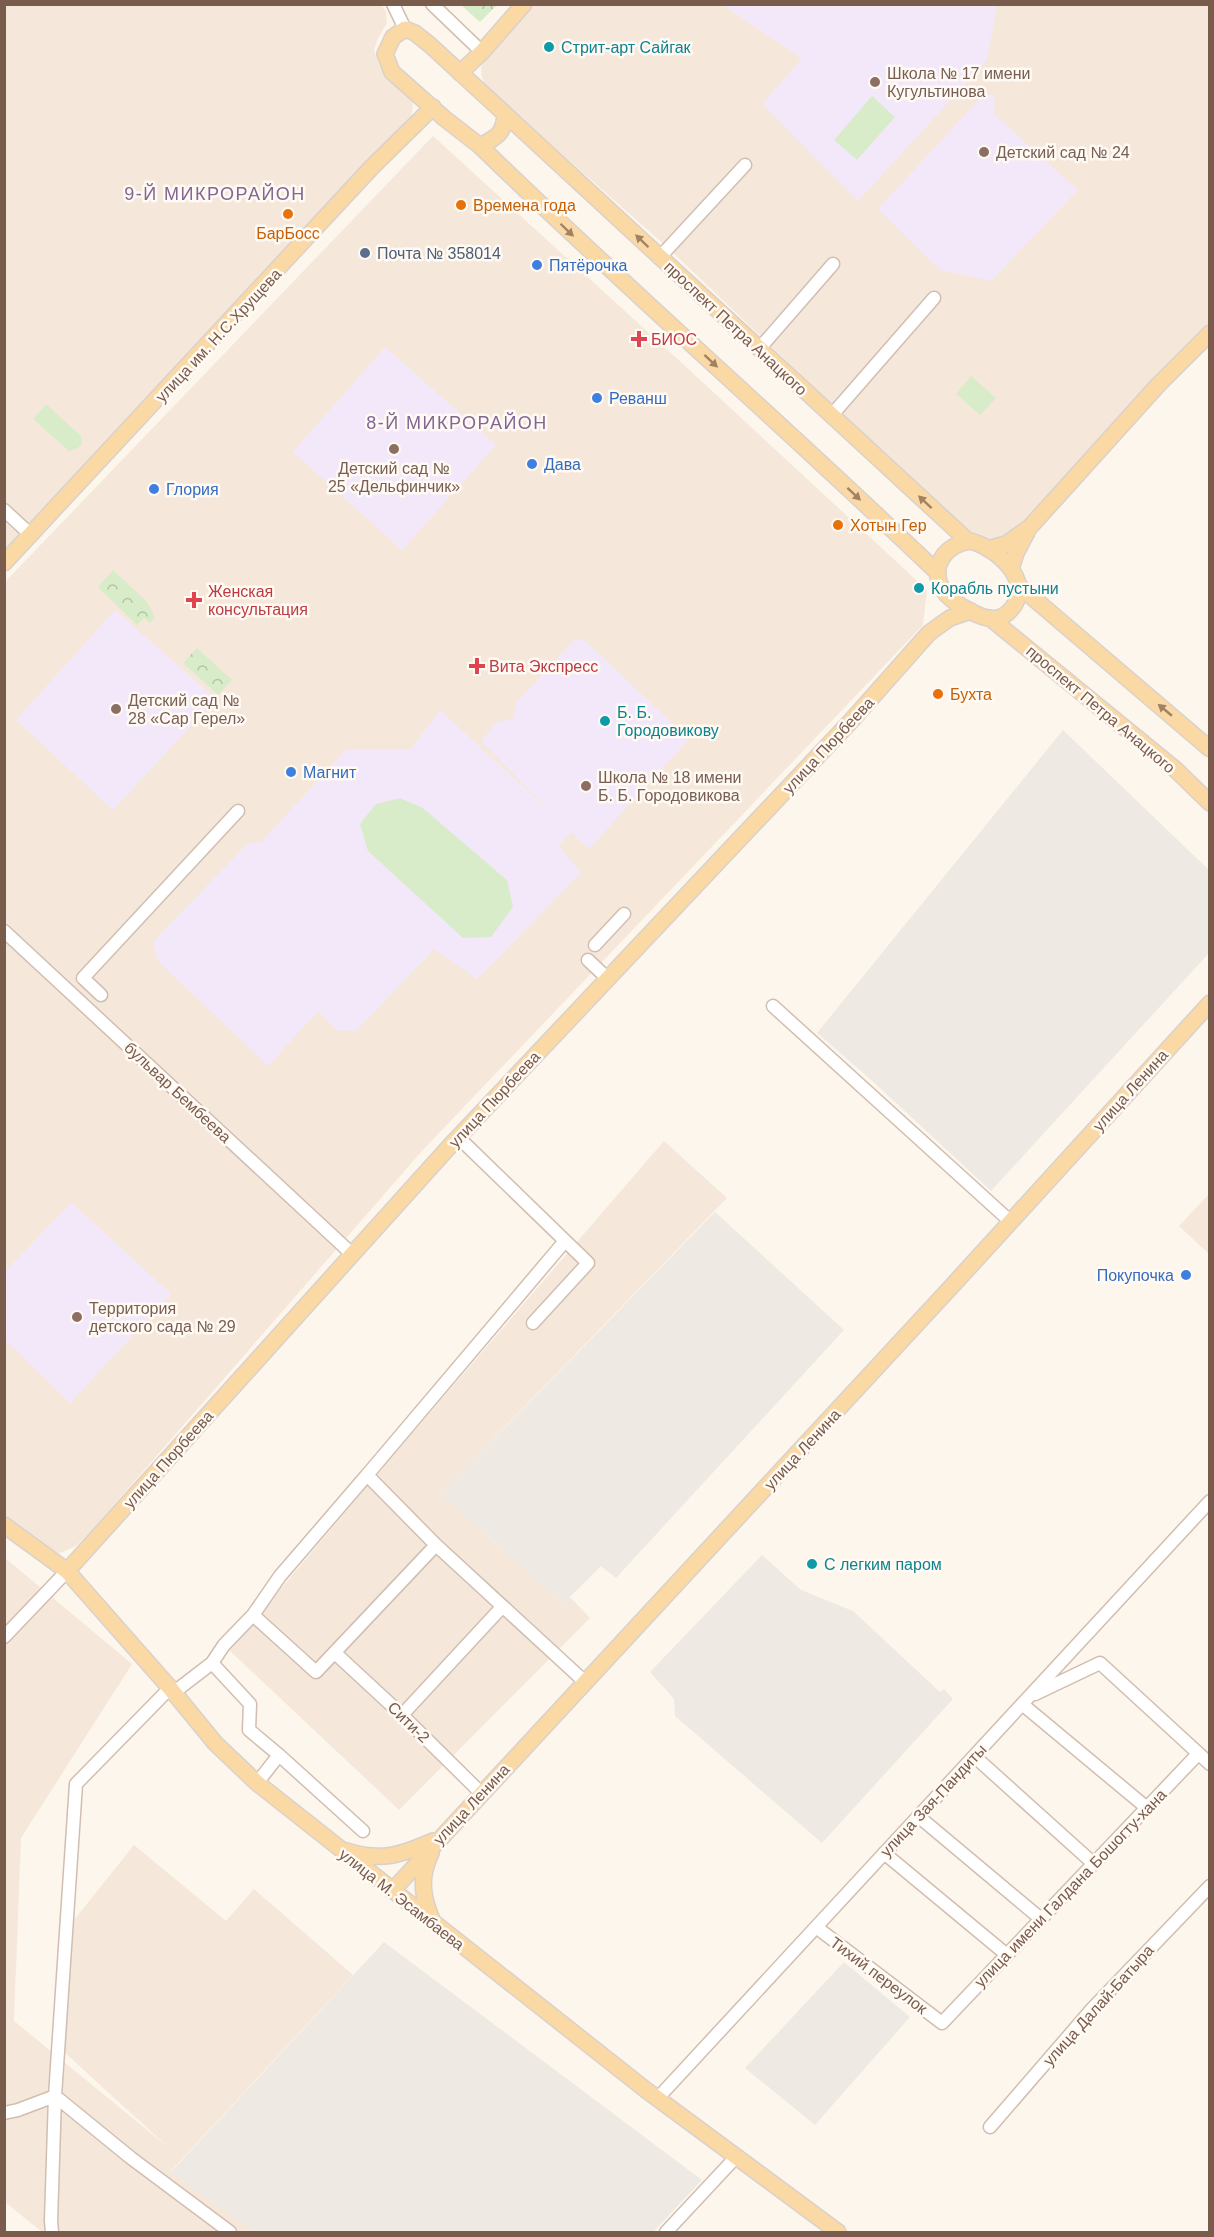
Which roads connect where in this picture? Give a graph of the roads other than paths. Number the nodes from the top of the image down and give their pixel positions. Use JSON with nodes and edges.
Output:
{"nodes":[{"id":1,"x":393,"y":4,"type":"edge"},
{"id":2,"x":432,"y":4,"type":"edge"},
{"id":3,"x":524,"y":4,"type":"edge"},
{"id":4,"x":405,"y":29,"type":"junction"},
{"id":5,"x":482,"y":52,"type":"junction"},
{"id":6,"x":460,"y":73,"type":"junction"},
{"id":7,"x":433,"y":107,"type":"junction"},
{"id":8,"x":505,"y":114,"type":"junction"},
{"id":9,"x":480,"y":146,"type":"junction"},
{"id":10,"x":745,"y":165,"type":"dead end"},
{"id":11,"x":659,"y":258,"type":"junction"},
{"id":12,"x":833,"y":264,"type":"dead end"},
{"id":13,"x":934,"y":298,"type":"dead end"},
{"id":14,"x":1209,"y":333,"type":"edge"},
{"id":15,"x":759,"y":349,"type":"junction"},
{"id":16,"x":831,"y":416,"type":"junction"},
{"id":17,"x":4,"y":510,"type":"edge"},
{"id":18,"x":1030,"y":527,"type":"junction"},
{"id":19,"x":31,"y":535,"type":"junction"},
{"id":20,"x":968,"y":541,"type":"junction"},
{"id":21,"x":988,"y":549,"type":"junction"},
{"id":22,"x":4,"y":563,"type":"edge"},
{"id":23,"x":1011,"y":569,"type":"junction"},
{"id":24,"x":938,"y":573,"type":"junction"},
{"id":25,"x":1018,"y":585,"type":"junction"},
{"id":26,"x":944,"y":592,"type":"junction"},
{"id":27,"x":971,"y":611,"type":"junction"},
{"id":28,"x":990,"y":618,"type":"junction"},
{"id":29,"x":929,"y":633,"type":"junction"},
{"id":30,"x":1209,"y":749,"type":"edge"},
{"id":31,"x":1209,"y":803,"type":"edge"},
{"id":32,"x":238,"y":811,"type":"dead end"},
{"id":33,"x":624,"y":914,"type":"dead end"},
{"id":34,"x":4,"y":931,"type":"edge"},
{"id":35,"x":595,"y":945,"type":"dead end"},
{"id":36,"x":588,"y":960,"type":"dead end"},
{"id":37,"x":608,"y":979,"type":"junction"},
{"id":38,"x":101,"y":995,"type":"dead end"},
{"id":39,"x":1209,"y":1003,"type":"edge"},
{"id":40,"x":772,"y":1006,"type":"dead end"},
{"id":41,"x":458,"y":1137,"type":"junction"},
{"id":42,"x":1011,"y":1222,"type":"junction"},
{"id":43,"x":565,"y":1241,"type":"junction"},
{"id":44,"x":352,"y":1254,"type":"junction"},
{"id":45,"x":533,"y":1323,"type":"dead end"},
{"id":46,"x":367,"y":1475,"type":"junction"},
{"id":47,"x":1209,"y":1501,"type":"edge"},
{"id":48,"x":4,"y":1526,"type":"edge"},
{"id":49,"x":436,"y":1545,"type":"junction"},
{"id":50,"x":67,"y":1571,"type":"junction"},
{"id":51,"x":502,"y":1607,"type":"junction"},
{"id":52,"x":253,"y":1615,"type":"junction"},
{"id":53,"x":4,"y":1637,"type":"edge"},
{"id":54,"x":334,"y":1653,"type":"junction"},
{"id":55,"x":212,"y":1663,"type":"junction"},
{"id":56,"x":585,"y":1682,"type":"junction"},
{"id":57,"x":172,"y":1691,"type":"junction"},
{"id":58,"x":1025,"y":1700,"type":"junction"},
{"id":59,"x":402,"y":1715,"type":"junction"},
{"id":60,"x":1198,"y":1754,"type":"junction"},
{"id":61,"x":279,"y":1755,"type":"junction"},
{"id":62,"x":974,"y":1756,"type":"junction"},
{"id":63,"x":1209,"y":1764,"type":"edge"},
{"id":64,"x":257,"y":1784,"type":"junction"},
{"id":65,"x":481,"y":1793,"type":"junction"},
{"id":66,"x":1147,"y":1808,"type":"junction"},
{"id":67,"x":918,"y":1816,"type":"junction"},
{"id":68,"x":363,"y":1831,"type":"dead end"},
{"id":69,"x":439,"y":1839,"type":"junction"},
{"id":70,"x":337,"y":1848,"type":"junction"},
{"id":71,"x":884,"y":1853,"type":"junction"},
{"id":72,"x":1094,"y":1864,"type":"junction"},
{"id":73,"x":1209,"y":1886,"type":"edge"},
{"id":74,"x":392,"y":1892,"type":"junction"},
{"id":75,"x":1041,"y":1919,"type":"junction"},
{"id":76,"x":434,"y":1925,"type":"junction"},
{"id":77,"x":816,"y":1927,"type":"junction"},
{"id":78,"x":1007,"y":1955,"type":"junction"},
{"id":79,"x":942,"y":2023,"type":"joint"},
{"id":80,"x":55,"y":2096,"type":"junction"},
{"id":81,"x":657,"y":2099,"type":"junction"},
{"id":82,"x":4,"y":2113,"type":"edge"},
{"id":83,"x":990,"y":2127,"type":"dead end"},
{"id":84,"x":736,"y":2157,"type":"junction"},
{"id":85,"x":52,"y":2232,"type":"edge"},
{"id":86,"x":230,"y":2232,"type":"edge"},
{"id":87,"x":666,"y":2232,"type":"edge"},
{"id":88,"x":838,"y":2232,"type":"edge"}],
"edges":[{"from":1,"to":4,"type":"street"},
{"from":2,"to":5,"type":"street"},
{"from":3,"to":5,"type":"main road"},
{"from":4,"to":6,"type":"main road","name":"проспект Петра Анацкого"},
{"from":4,"to":7,"type":"main road"},
{"from":5,"to":6,"type":"main road"},
{"from":6,"to":8,"type":"main road","name":"проспект Петра Анацкого"},
{"from":7,"to":9,"type":"main road"},
{"from":7,"to":19,"type":"main road","name":"улица им. Н.С.Хрущева"},
{"from":8,"to":9,"type":"main road"},
{"from":11,"to":8,"type":"main road","name":"проспект Петра Анацкого","one_way":true},
{"from":9,"to":24,"type":"main road","one_way":true},
{"from":10,"to":11,"type":"street"},
{"from":11,"to":15,"type":"main road","name":"проспект Петра Анацкого"},
{"from":12,"to":15,"type":"street"},
{"from":13,"to":16,"type":"street"},
{"from":14,"to":18,"type":"main road"},
{"from":15,"to":16,"type":"main road","name":"проспект Петра Анацкого"},
{"from":20,"to":16,"type":"main road","name":"проспект Петра Анацкого","one_way":true},
{"from":17,"to":19,"type":"street"},
{"from":18,"to":21,"type":"main road"},
{"from":18,"to":23,"type":"main road"},
{"from":19,"to":22,"type":"main road","name":"улица им. Н.С.Хрущева"},
{"from":20,"to":21,"type":"main road"},
{"from":20,"to":24,"type":"main road"},
{"from":21,"to":23,"type":"main road"},
{"from":23,"to":25,"type":"main road"},
{"from":24,"to":26,"type":"main road"},
{"from":25,"to":28,"type":"main road"},
{"from":30,"to":25,"type":"main road","one_way":true},
{"from":26,"to":27,"type":"main road"},
{"from":26,"to":29,"type":"main road"},
{"from":27,"to":28,"type":"main road"},
{"from":27,"to":29,"type":"main road"},
{"from":28,"to":31,"type":"main road","name":"проспект Петра Анацкого"},
{"from":29,"to":37,"type":"main road","name":"улица Пюрбеева"},
{"from":32,"to":38,"type":"street"},
{"from":33,"to":35,"type":"street"},
{"from":34,"to":44,"type":"street","name":"бульвар Бембеева"},
{"from":36,"to":37,"type":"street"},
{"from":37,"to":41,"type":"main road","name":"улица Пюрбеева"},
{"from":39,"to":42,"type":"main road","name":"улица Ленина"},
{"from":40,"to":42,"type":"street"},
{"from":41,"to":43,"type":"street"},
{"from":41,"to":44,"type":"main road","name":"улица Пюрбеева"},
{"from":42,"to":56,"type":"main road","name":"улица Ленина"},
{"from":43,"to":45,"type":"street"},
{"from":43,"to":46,"type":"street"},
{"from":44,"to":50,"type":"main road","name":"улица Пюрбеева"},
{"from":46,"to":49,"type":"street"},
{"from":46,"to":52,"type":"street"},
{"from":47,"to":58,"type":"street","name":"улица Зая-Пандиты"},
{"from":48,"to":50,"type":"main road","name":"улица М. Эсамбаева"},
{"from":49,"to":51,"type":"street"},
{"from":49,"to":54,"type":"street"},
{"from":50,"to":53,"type":"street"},
{"from":50,"to":57,"type":"main road","name":"улица М. Эсамбаева"},
{"from":51,"to":56,"type":"street"},
{"from":51,"to":59,"type":"street"},
{"from":52,"to":54,"type":"street"},
{"from":52,"to":55,"type":"street"},
{"from":54,"to":59,"type":"street","name":"Сити-2"},
{"from":55,"to":57,"type":"street"},
{"from":55,"to":61,"type":"street"},
{"from":56,"to":65,"type":"main road","name":"улица Ленина"},
{"from":57,"to":64,"type":"main road","name":"улица М. Эсамбаева"},
{"from":57,"to":80,"type":"street"},
{"from":58,"to":60,"type":"street"},
{"from":58,"to":62,"type":"street","name":"улица Зая-Пандиты"},
{"from":58,"to":66,"type":"street"},
{"from":59,"to":65,"type":"street","name":"Сити-2"},
{"from":60,"to":63,"type":"street"},
{"from":60,"to":66,"type":"street","name":"улица имени Галдана Бошогту-хана"},
{"from":61,"to":64,"type":"street"},
{"from":61,"to":68,"type":"street"},
{"from":62,"to":67,"type":"street","name":"улица Зая-Пандиты"},
{"from":62,"to":72,"type":"street"},
{"from":64,"to":70,"type":"main road","name":"улица М. Эсамбаева"},
{"from":65,"to":69,"type":"main road","name":"улица Ленина"},
{"from":66,"to":72,"type":"street","name":"улица имени Галдана Бошогту-хана"},
{"from":67,"to":71,"type":"street","name":"улица Зая-Пандиты"},
{"from":67,"to":75,"type":"street"},
{"from":69,"to":70,"type":"main road"},
{"from":69,"to":74,"type":"main road","name":"улица Ленина"},
{"from":69,"to":76,"type":"main road"},
{"from":70,"to":74,"type":"main road","name":"улица М. Эсамбаева"},
{"from":71,"to":77,"type":"street","name":"улица Зая-Пандиты"},
{"from":71,"to":78,"type":"street"},
{"from":72,"to":75,"type":"street","name":"улица имени Галдана Бошогту-хана"},
{"from":73,"to":83,"type":"street","name":"улица Далай-Батыра"},
{"from":74,"to":76,"type":"main road","name":"улица М. Эсамбаева"},
{"from":75,"to":78,"type":"street","name":"улица имени Галдана Бошогту-хана"},
{"from":76,"to":81,"type":"main road","name":"улица М. Эсамбаева"},
{"from":77,"to":79,"type":"street","name":"Тихий переулок"},
{"from":77,"to":81,"type":"street","name":"улица Зая-Пандиты"},
{"from":78,"to":79,"type":"street","name":"улица имени Галдана Бошогту-хана"},
{"from":80,"to":82,"type":"street"},
{"from":80,"to":85,"type":"street"},
{"from":80,"to":86,"type":"street"},
{"from":81,"to":84,"type":"main road","name":"улица М. Эсамбаева"},
{"from":84,"to":87,"type":"street"},
{"from":84,"to":88,"type":"main road","name":"улица М. Эсамбаева"}]}
